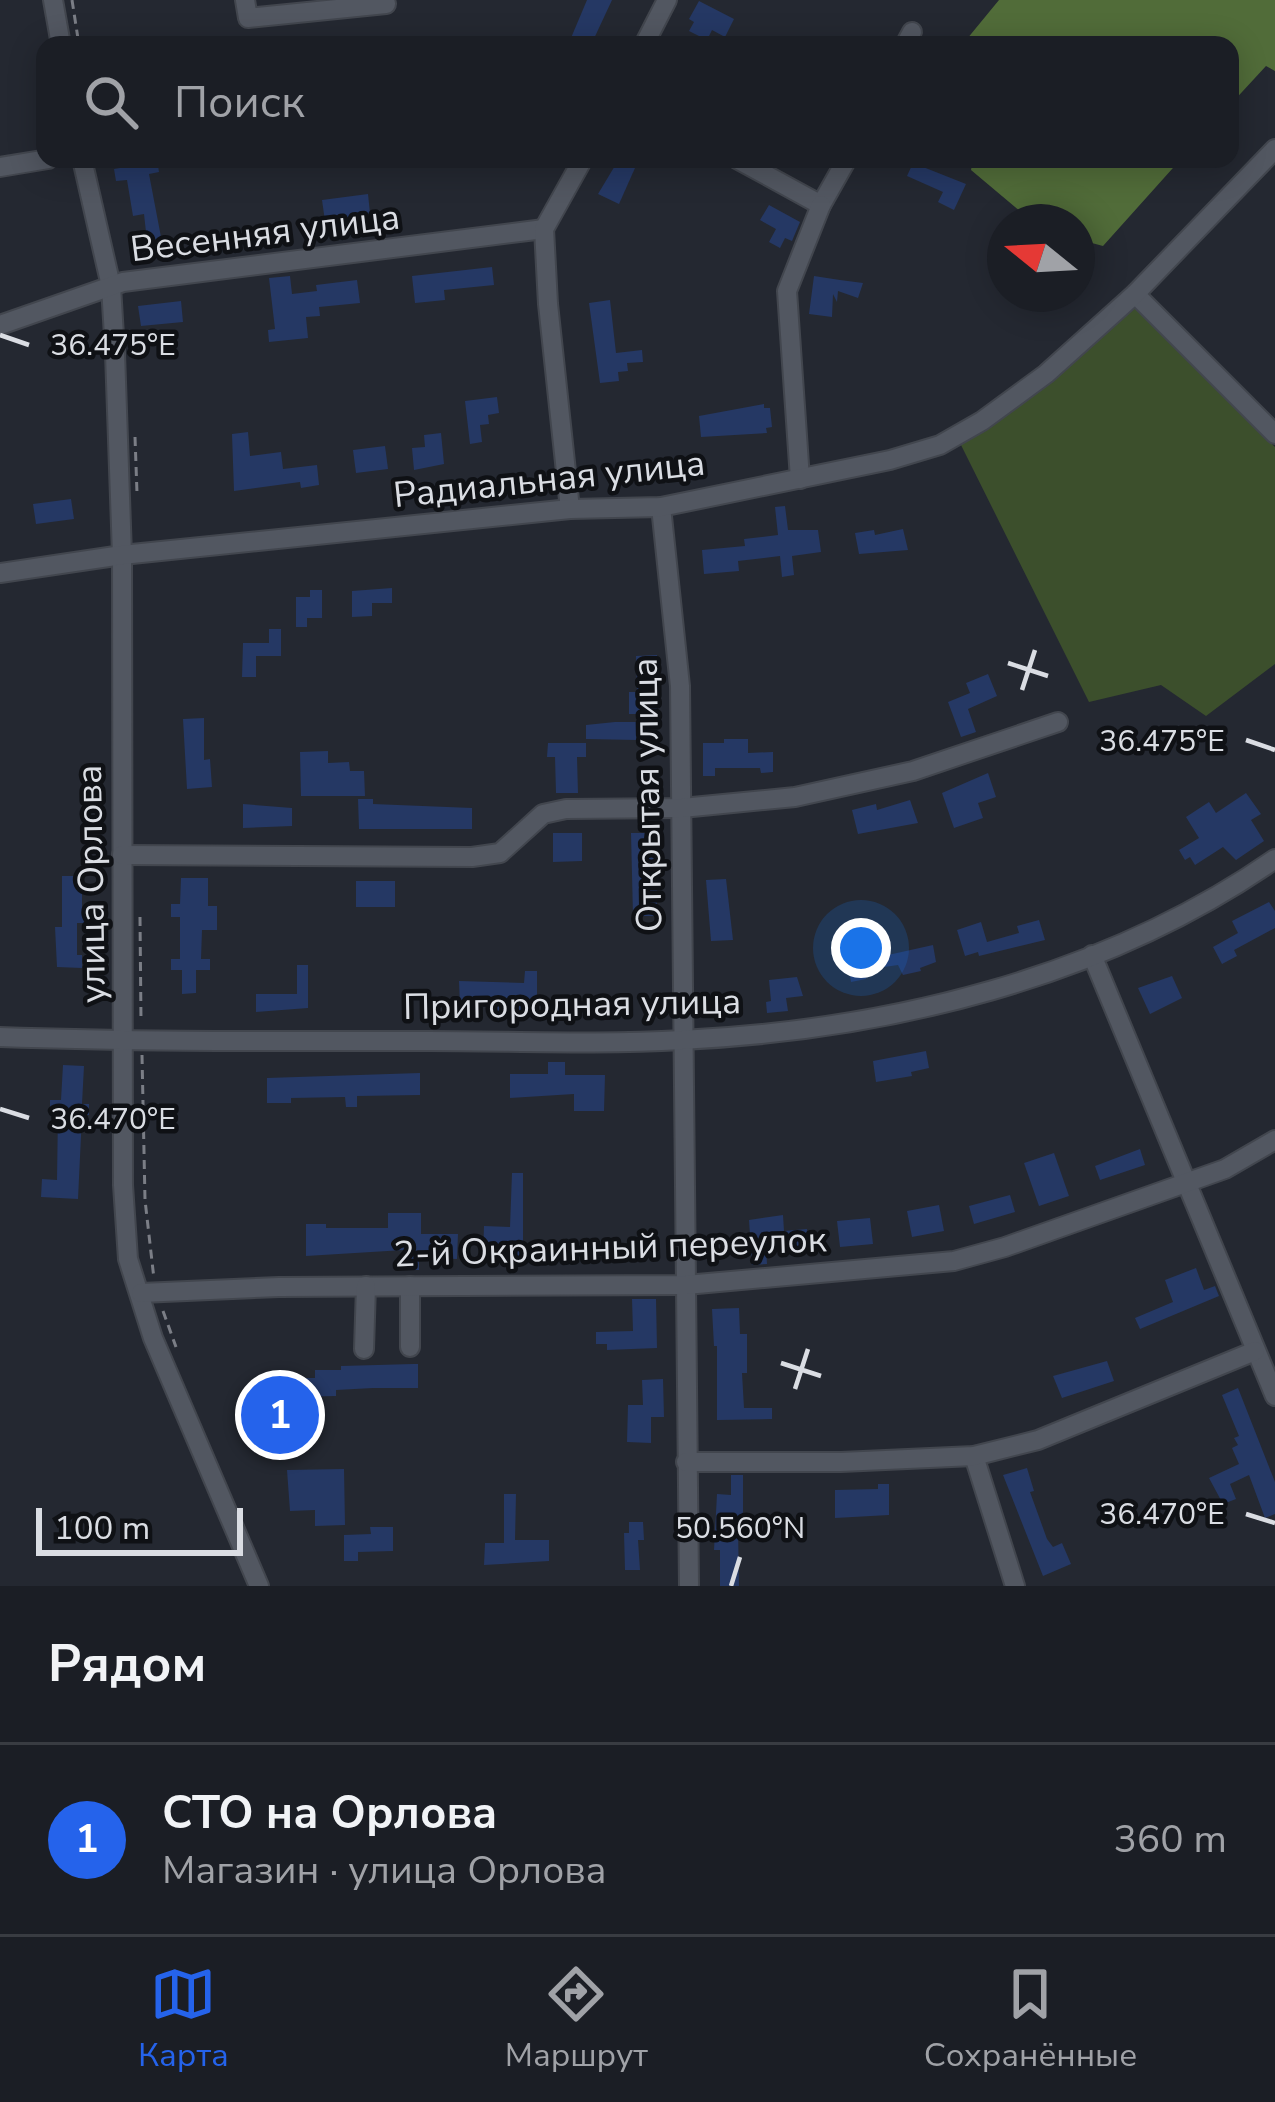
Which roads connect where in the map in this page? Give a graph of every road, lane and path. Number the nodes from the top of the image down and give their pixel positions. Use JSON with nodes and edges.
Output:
{"nodes":[{"id":1,"x":245,"y":0,"type":"edge"},
{"id":2,"x":385,"y":0,"type":"edge"},
{"id":3,"x":667,"y":0,"type":"edge"},
{"id":4,"x":63,"y":2,"type":"edge"},
{"id":5,"x":61,"y":36,"type":"edge"},
{"id":6,"x":76,"y":36,"type":"edge"},
{"id":7,"x":649,"y":36,"type":"edge"},
{"id":8,"x":1275,"y":149,"type":"edge"},
{"id":9,"x":36,"y":161,"type":"edge"},
{"id":10,"x":0,"y":167,"type":"edge"},
{"id":11,"x":84,"y":168,"type":"edge"},
{"id":12,"x":578,"y":168,"type":"edge"},
{"id":13,"x":753,"y":168,"type":"edge"},
{"id":14,"x":842,"y":168,"type":"edge"},
{"id":15,"x":821,"y":206,"type":"junction"},
{"id":16,"x":544,"y":229,"type":"junction"},
{"id":17,"x":111,"y":286,"type":"junction"},
{"id":18,"x":1135,"y":294,"type":"junction"},
{"id":19,"x":0,"y":325,"type":"edge"},
{"id":20,"x":134,"y":420,"type":"dead end"},
{"id":21,"x":1275,"y":434,"type":"edge"},
{"id":22,"x":800,"y":479,"type":"junction"},
{"id":23,"x":137,"y":496,"type":"dead end"},
{"id":24,"x":661,"y":507,"type":"junction"},
{"id":25,"x":570,"y":509,"type":"junction"},
{"id":26,"x":122,"y":555,"type":"junction"},
{"id":27,"x":0,"y":573,"type":"edge"},
{"id":28,"x":1058,"y":722,"type":"dead end"},
{"id":29,"x":682,"y":808,"type":"junction"},
{"id":30,"x":122,"y":855,"type":"junction"},
{"id":31,"x":1275,"y":859,"type":"edge"},
{"id":32,"x":140,"y":917,"type":"dead end"},
{"id":33,"x":1092,"y":955,"type":"junction"},
{"id":34,"x":0,"y":1037,"type":"edge"},
{"id":35,"x":683,"y":1040,"type":"junction"},
{"id":36,"x":133,"y":1042,"type":"junction"},
{"id":37,"x":1275,"y":1140,"type":"edge"},
{"id":38,"x":1185,"y":1183,"type":"junction"},
{"id":39,"x":686,"y":1285,"type":"junction"},
{"id":40,"x":366,"y":1286,"type":"junction"},
{"id":41,"x":410,"y":1286,"type":"junction"},
{"id":42,"x":148,"y":1292,"type":"junction"},
{"id":43,"x":410,"y":1347,"type":"dead end"},
{"id":44,"x":176,"y":1349,"type":"dead end"},
{"id":45,"x":364,"y":1349,"type":"dead end"},
{"id":46,"x":1255,"y":1351,"type":"junction"},
{"id":47,"x":1275,"y":1396,"type":"edge"},
{"id":48,"x":974,"y":1456,"type":"junction"},
{"id":49,"x":686,"y":1462,"type":"junction"},
{"id":50,"x":259,"y":1586,"type":"edge"},
{"id":51,"x":688,"y":1586,"type":"edge"},
{"id":52,"x":1015,"y":1586,"type":"edge"}],
"edges":[{"from":1,"to":2,"type":"street"},
{"from":3,"to":7,"type":"street"},
{"from":4,"to":5,"type":"street"},
{"from":4,"to":6,"type":"path"},
{"from":8,"to":18,"type":"street","name":"Радиальная улица"},
{"from":9,"to":10,"type":"street"},
{"from":11,"to":17,"type":"street","name":"улица Орлова"},
{"from":12,"to":16,"type":"street"},
{"from":13,"to":15,"type":"street"},
{"from":14,"to":15,"type":"street"},
{"from":15,"to":22,"type":"street"},
{"from":16,"to":17,"type":"street","name":"Весенняя улица"},
{"from":16,"to":25,"type":"street"},
{"from":17,"to":19,"type":"street","name":"Весенняя улица"},
{"from":17,"to":26,"type":"street","name":"улица Орлова"},
{"from":18,"to":21,"type":"street"},
{"from":18,"to":22,"type":"street","name":"Радиальная улица"},
{"from":20,"to":23,"type":"path"},
{"from":22,"to":24,"type":"street","name":"Радиальная улица"},
{"from":24,"to":25,"type":"street","name":"Радиальная улица"},
{"from":24,"to":29,"type":"street","name":"Открытая улица"},
{"from":25,"to":26,"type":"street","name":"Радиальная улица"},
{"from":26,"to":27,"type":"street","name":"Радиальная улица"},
{"from":26,"to":30,"type":"street","name":"улица Орлова"},
{"from":28,"to":29,"type":"street"},
{"from":29,"to":30,"type":"street"},
{"from":29,"to":35,"type":"street","name":"Открытая улица"},
{"from":30,"to":36,"type":"street","name":"улица Орлова"},
{"from":31,"to":33,"type":"street","name":"Пригородная улица"},
{"from":32,"to":36,"type":"path"},
{"from":33,"to":35,"type":"street","name":"Пригородная улица"},
{"from":33,"to":38,"type":"street"},
{"from":34,"to":36,"type":"street","name":"Пригородная улица"},
{"from":35,"to":36,"type":"street","name":"Пригородная улица"},
{"from":35,"to":39,"type":"street","name":"Открытая улица"},
{"from":36,"to":42,"type":"path"},
{"from":36,"to":42,"type":"street","name":"улица Орлова"},
{"from":37,"to":38,"type":"street","name":"2-й Окраинный переулок"},
{"from":38,"to":39,"type":"street","name":"2-й Окраинный переулок"},
{"from":38,"to":46,"type":"street"},
{"from":39,"to":41,"type":"street","name":"2-й Окраинный переулок"},
{"from":39,"to":49,"type":"street","name":"Открытая улица"},
{"from":40,"to":41,"type":"street","name":"2-й Окраинный переулок"},
{"from":40,"to":42,"type":"street","name":"2-й Окраинный переулок"},
{"from":40,"to":45,"type":"street"},
{"from":41,"to":43,"type":"street"},
{"from":42,"to":44,"type":"path"},
{"from":42,"to":50,"type":"street","name":"улица Орлова"},
{"from":46,"to":47,"type":"street"},
{"from":46,"to":48,"type":"street"},
{"from":48,"to":49,"type":"street"},
{"from":48,"to":52,"type":"street"},
{"from":49,"to":51,"type":"street","name":"Открытая улица"}]}
